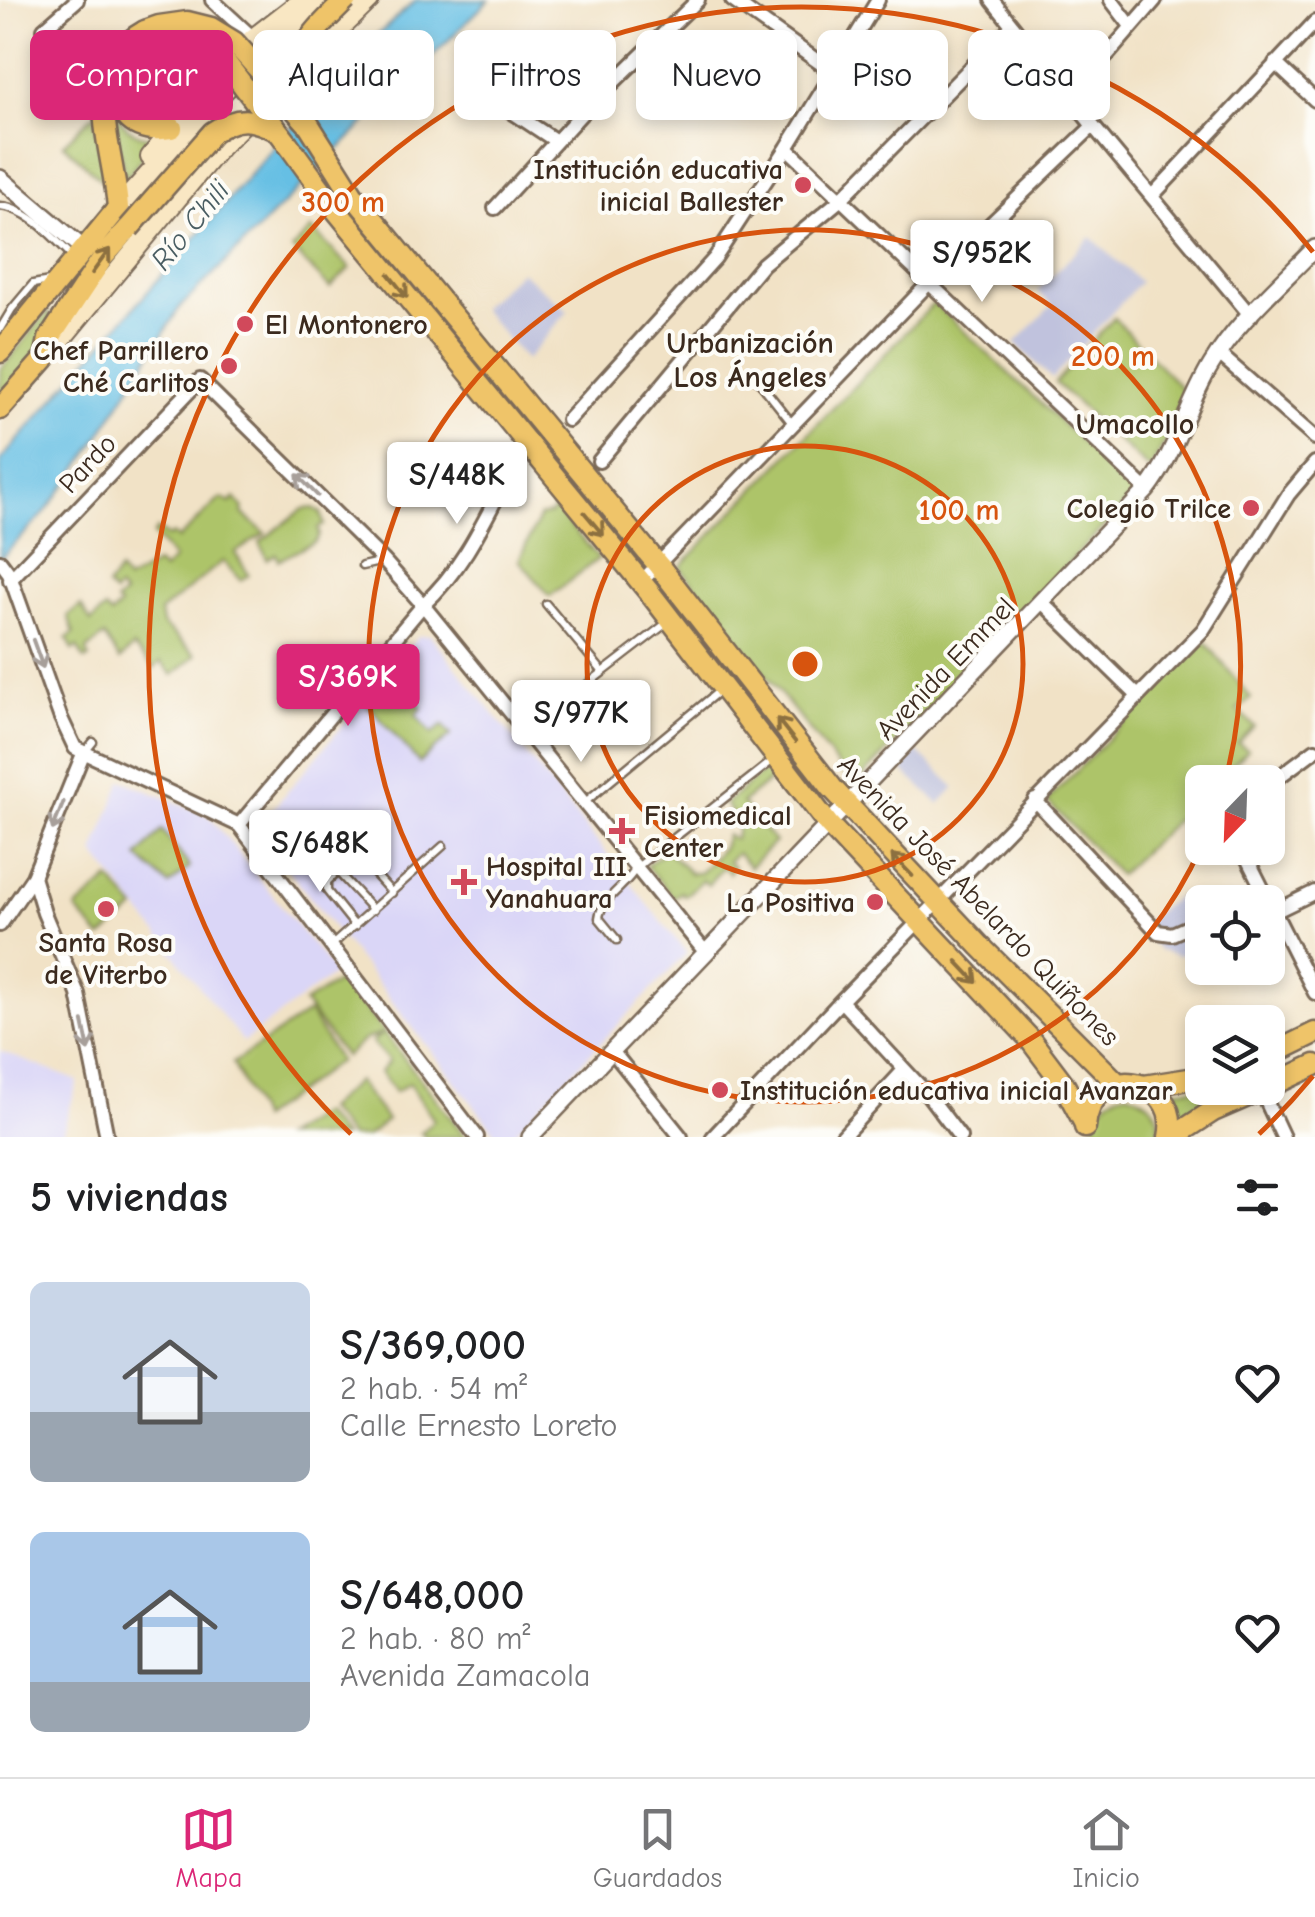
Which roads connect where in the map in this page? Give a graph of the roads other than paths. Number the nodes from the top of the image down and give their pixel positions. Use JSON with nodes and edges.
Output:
{"nodes":[{"id":1,"x":77,"y":0,"type":"edge"},
{"id":2,"x":212,"y":0,"type":"edge"},
{"id":3,"x":302,"y":0,"type":"edge"},
{"id":4,"x":321,"y":0,"type":"edge"},
{"id":5,"x":346,"y":0,"type":"edge"},
{"id":6,"x":370,"y":0,"type":"edge"},
{"id":7,"x":698,"y":0,"type":"edge"},
{"id":8,"x":732,"y":0,"type":"edge"},
{"id":9,"x":878,"y":0,"type":"edge"},
{"id":10,"x":992,"y":0,"type":"edge"},
{"id":11,"x":1111,"y":0,"type":"edge"},
{"id":12,"x":1156,"y":0,"type":"edge"},
{"id":13,"x":1315,"y":22,"type":"edge"},
{"id":14,"x":1012,"y":26,"type":"junction"},
{"id":15,"x":1131,"y":26,"type":"junction"},
{"id":16,"x":46,"y":30,"type":"edge"},
{"id":17,"x":263,"y":30,"type":"edge"},
{"id":18,"x":668,"y":30,"type":"edge"},
{"id":19,"x":860,"y":30,"type":"edge"},
{"id":20,"x":1015,"y":30,"type":"edge"},
{"id":21,"x":253,"y":38,"type":"joint"},
{"id":22,"x":1110,"y":51,"type":"edge"},
{"id":23,"x":817,"y":61,"type":"edge"},
{"id":24,"x":636,"y":62,"type":"edge"},
{"id":25,"x":1276,"y":62,"type":"junction"},
{"id":26,"x":1315,"y":100,"type":"edge"},
{"id":27,"x":817,"y":101,"type":"edge"},
{"id":28,"x":524,"y":120,"type":"edge"},
{"id":29,"x":1088,"y":120,"type":"edge"},
{"id":30,"x":309,"y":125,"type":"junction"},
{"id":31,"x":1092,"y":126,"type":"junction"},
{"id":32,"x":182,"y":128,"type":"junction"},
{"id":33,"x":283,"y":137,"type":"junction"},
{"id":34,"x":556,"y":141,"type":"junction"},
{"id":35,"x":220,"y":147,"type":"junction"},
{"id":36,"x":788,"y":148,"type":"junction"},
{"id":37,"x":0,"y":178,"type":"edge"},
{"id":38,"x":1152,"y":196,"type":"junction"},
{"id":39,"x":840,"y":200,"type":"junction"},
{"id":40,"x":122,"y":203,"type":"junction"},
{"id":41,"x":0,"y":206,"type":"edge"},
{"id":42,"x":495,"y":208,"type":"dead end"},
{"id":43,"x":1315,"y":248,"type":"edge"},
{"id":44,"x":79,"y":254,"type":"junction"},
{"id":45,"x":57,"y":280,"type":"junction"},
{"id":46,"x":928,"y":284,"type":"junction"},
{"id":47,"x":1251,"y":316,"type":"junction"},
{"id":48,"x":0,"y":329,"type":"edge"},
{"id":49,"x":0,"y":352,"type":"edge"},
{"id":50,"x":1218,"y":353,"type":"junction"},
{"id":51,"x":45,"y":358,"type":"junction"},
{"id":52,"x":753,"y":374,"type":"dead end"},
{"id":53,"x":0,"y":409,"type":"edge"},
{"id":54,"x":568,"y":420,"type":"dead end"},
{"id":55,"x":792,"y":423,"type":"junction"},
{"id":56,"x":1315,"y":438,"type":"edge"},
{"id":57,"x":599,"y":461,"type":"dead end"},
{"id":58,"x":1315,"y":463,"type":"edge"},
{"id":59,"x":512,"y":472,"type":"dead end"},
{"id":60,"x":1147,"y":490,"type":"junction"},
{"id":61,"x":384,"y":561,"type":"junction"},
{"id":62,"x":1,"y":562,"type":"edge"},
{"id":63,"x":362,"y":566,"type":"dead end"},
{"id":64,"x":659,"y":566,"type":"junction"},
{"id":65,"x":10,"y":580,"type":"junction"},
{"id":66,"x":641,"y":582,"type":"junction"},
{"id":67,"x":1042,"y":602,"type":"junction"},
{"id":68,"x":546,"y":604,"type":"dead end"},
{"id":69,"x":424,"y":605,"type":"junction"},
{"id":70,"x":671,"y":619,"type":"junction"},
{"id":71,"x":602,"y":671,"type":"junction"},
{"id":72,"x":724,"y":688,"type":"junction"},
{"id":73,"x":1138,"y":696,"type":"junction"},
{"id":74,"x":527,"y":731,"type":"junction"},
{"id":75,"x":94,"y":742,"type":"dead end"},
{"id":76,"x":1315,"y":750,"type":"edge"},
{"id":77,"x":83,"y":754,"type":"junction"},
{"id":78,"x":777,"y":757,"type":"junction"},
{"id":79,"x":1285,"y":772,"type":"edge"},
{"id":80,"x":1034,"y":800,"type":"junction"},
{"id":81,"x":584,"y":803,"type":"junction"},
{"id":82,"x":848,"y":805,"type":"junction"},
{"id":83,"x":240,"y":825,"type":"junction"},
{"id":84,"x":829,"y":825,"type":"junction"},
{"id":85,"x":443,"y":846,"type":"dead end"},
{"id":86,"x":636,"y":868,"type":"junction"},
{"id":87,"x":336,"y":870,"type":"junction"},
{"id":88,"x":33,"y":877,"type":"junction"},
{"id":89,"x":392,"y":892,"type":"junction"},
{"id":90,"x":1315,"y":892,"type":"edge"},
{"id":91,"x":938,"y":904,"type":"junction"},
{"id":92,"x":1285,"y":907,"type":"edge"},
{"id":93,"x":373,"y":910,"type":"junction"},
{"id":94,"x":921,"y":922,"type":"junction"},
{"id":95,"x":0,"y":925,"type":"edge"},
{"id":96,"x":356,"y":926,"type":"junction"},
{"id":97,"x":1185,"y":928,"type":"edge"},
{"id":98,"x":1285,"y":934,"type":"edge"},
{"id":99,"x":617,"y":940,"type":"dead end"},
{"id":100,"x":332,"y":946,"type":"junction"},
{"id":101,"x":706,"y":953,"type":"junction"},
{"id":102,"x":1315,"y":993,"type":"edge"},
{"id":103,"x":841,"y":1000,"type":"junction"},
{"id":104,"x":1315,"y":1033,"type":"edge"},
{"id":105,"x":1285,"y":1048,"type":"edge"},
{"id":106,"x":612,"y":1051,"type":"junction"},
{"id":107,"x":1315,"y":1065,"type":"edge"},
{"id":108,"x":904,"y":1070,"type":"junction"},
{"id":109,"x":1285,"y":1079,"type":"edge"},
{"id":110,"x":1185,"y":1080,"type":"edge"},
{"id":111,"x":1118,"y":1084,"type":"junction"},
{"id":112,"x":1144,"y":1086,"type":"junction"},
{"id":113,"x":1227,"y":1105,"type":"edge"},
{"id":114,"x":1271,"y":1105,"type":"edge"},
{"id":115,"x":1086,"y":1130,"type":"edge"},
{"id":116,"x":844,"y":1136,"type":"edge"},
{"id":117,"x":107,"y":1137,"type":"edge"},
{"id":118,"x":477,"y":1137,"type":"edge"},
{"id":119,"x":530,"y":1137,"type":"edge"},
{"id":120,"x":680,"y":1137,"type":"edge"},
{"id":121,"x":714,"y":1137,"type":"edge"},
{"id":122,"x":960,"y":1137,"type":"edge"},
{"id":123,"x":1171,"y":1137,"type":"edge"},
{"id":124,"x":1283,"y":1137,"type":"edge"}],
"edges":[{"from":1,"to":16,"type":"street"},
{"from":2,"to":21,"type":"street"},
{"from":3,"to":17,"type":"main road"},
{"from":4,"to":32,"type":"main road"},
{"from":5,"to":30,"type":"main road","bridge":true},
{"from":6,"to":35,"type":"main road"},
{"from":7,"to":18,"type":"street"},
{"from":8,"to":23,"type":"street"},
{"from":9,"to":19,"type":"street"},
{"from":10,"to":14,"type":"street"},
{"from":11,"to":15,"type":"street"},
{"from":12,"to":15,"type":"street"},
{"from":13,"to":25,"type":"street"},
{"from":14,"to":20,"type":"street"},
{"from":14,"to":39,"type":"street"},
{"from":15,"to":22,"type":"street"},
{"from":21,"to":32,"type":"main road"},
{"from":24,"to":34,"type":"street"},
{"from":25,"to":26,"type":"street"},
{"from":25,"to":38,"type":"street"},
{"from":27,"to":36,"type":"street"},
{"from":28,"to":34,"type":"street"},
{"from":29,"to":31,"type":"street"},
{"from":30,"to":40,"type":"main road","name":"Avenida José Abelardo Quiñones","bridge":true},
{"from":30,"to":64,"type":"main road","name":"Avenida José Abelardo Quiñones","bridge":true},
{"from":31,"to":38,"type":"street"},
{"from":31,"to":46,"type":"street"},
{"from":32,"to":33,"type":"main road","name":"Avenida José Abelardo Quiñones","bridge":true},
{"from":32,"to":35,"type":"main road"},
{"from":32,"to":40,"type":"main road"},
{"from":51,"to":33,"type":"main road","one_way":true,"bridge":true},
{"from":33,"to":66,"type":"main road","name":"Avenida José Abelardo Quiñones","one_way":true},
{"from":34,"to":42,"type":"street"},
{"from":35,"to":51,"type":"main road"},
{"from":36,"to":39,"type":"street"},
{"from":36,"to":54,"type":"street"},
{"from":37,"to":44,"type":"street"},
{"from":38,"to":47,"type":"street"},
{"from":39,"to":46,"type":"street"},
{"from":39,"to":57,"type":"street"},
{"from":40,"to":44,"type":"main road"},
{"from":41,"to":44,"type":"lane"},
{"from":43,"to":47,"type":"street","name":"Avenida Emmel"},
{"from":44,"to":45,"type":"main road"},
{"from":45,"to":48,"type":"lane"},
{"from":45,"to":49,"type":"main road"},
{"from":46,"to":55,"type":"street"},
{"from":46,"to":60,"type":"street"},
{"from":47,"to":50,"type":"street","name":"Avenida Emmel"},
{"from":50,"to":56,"type":"street"},
{"from":50,"to":60,"type":"street","name":"Avenida Emmel"},
{"from":51,"to":53,"type":"main road"},
{"from":52,"to":55,"type":"lane"},
{"from":55,"to":64,"type":"street"},
{"from":58,"to":73,"type":"street"},
{"from":59,"to":69,"type":"street"},
{"from":60,"to":67,"type":"street","name":"Avenida Emmel"},
{"from":61,"to":63,"type":"lane"},
{"from":61,"to":65,"type":"street","name":"Pardo","one_way":true},
{"from":61,"to":69,"type":"street"},
{"from":62,"to":65,"type":"street"},
{"from":64,"to":66,"type":"street"},
{"from":82,"to":64,"type":"main road","name":"Avenida José Abelardo Quiñones","one_way":true},
{"from":65,"to":77,"type":"street","one_way":true},
{"from":66,"to":70,"type":"main road","name":"Avenida José Abelardo Quiñones"},
{"from":67,"to":73,"type":"street"},
{"from":67,"to":82,"type":"street","name":"Avenida Emmel"},
{"from":68,"to":71,"type":"lane"},
{"from":69,"to":74,"type":"street"},
{"from":69,"to":83,"type":"street"},
{"from":70,"to":71,"type":"lane"},
{"from":70,"to":72,"type":"main road","name":"Avenida José Abelardo Quiñones"},
{"from":71,"to":74,"type":"lane"},
{"from":72,"to":78,"type":"main road","name":"Avenida José Abelardo Quiñones"},
{"from":72,"to":81,"type":"lane"},
{"from":73,"to":80,"type":"street"},
{"from":74,"to":81,"type":"street"},
{"from":75,"to":77,"type":"lane"},
{"from":76,"to":79,"type":"street"},
{"from":77,"to":83,"type":"street"},
{"from":77,"to":88,"type":"street","one_way":true},
{"from":78,"to":84,"type":"main road","name":"Avenida José Abelardo Quiñones"},
{"from":78,"to":86,"type":"lane"},
{"from":80,"to":91,"type":"street"},
{"from":80,"to":97,"type":"street"},
{"from":81,"to":86,"type":"street"},
{"from":82,"to":84,"type":"street","name":"Avenida Emmel"},
{"from":91,"to":82,"type":"main road","name":"Avenida José Abelardo Quiñones","one_way":true},
{"from":83,"to":100,"type":"street"},
{"from":84,"to":94,"type":"main road","name":"Avenida José Abelardo Quiñones"},
{"from":84,"to":101,"type":"street","name":"Avenida Emmel"},
{"from":85,"to":89,"type":"lane"},
{"from":86,"to":99,"type":"lane"},
{"from":86,"to":101,"type":"street"},
{"from":87,"to":89,"type":"lane"},
{"from":87,"to":93,"type":"lane"},
{"from":87,"to":96,"type":"lane"},
{"from":88,"to":95,"type":"street"},
{"from":88,"to":117,"type":"street","one_way":true},
{"from":89,"to":93,"type":"lane"},
{"from":90,"to":92,"type":"street"},
{"from":91,"to":94,"type":"street"},
{"from":91,"to":111,"type":"main road","name":"Avenida José Abelardo Quiñones"},
{"from":93,"to":96,"type":"lane"},
{"from":94,"to":103,"type":"street"},
{"from":94,"to":115,"type":"main road","name":"Avenida José Abelardo Quiñones","one_way":true},
{"from":96,"to":100,"type":"lane"},
{"from":98,"to":102,"type":"street"},
{"from":100,"to":118,"type":"street"},
{"from":101,"to":106,"type":"street","name":"Avenida Emmel"},
{"from":103,"to":108,"type":"street"},
{"from":103,"to":121,"type":"street"},
{"from":104,"to":105,"type":"main road"},
{"from":106,"to":119,"type":"street","name":"Avenida Emmel"},
{"from":106,"to":120,"type":"street"},
{"from":107,"to":109,"type":"main road"},
{"from":108,"to":116,"type":"street"},
{"from":108,"to":122,"type":"street"},
{"from":110,"to":112,"type":"main road"},
{"from":111,"to":112,"type":"main road"},
{"from":111,"to":115,"type":"main road"},
{"from":112,"to":123,"type":"main road"},
{"from":113,"to":123,"type":"main road"},
{"from":114,"to":124,"type":"street"}]}
